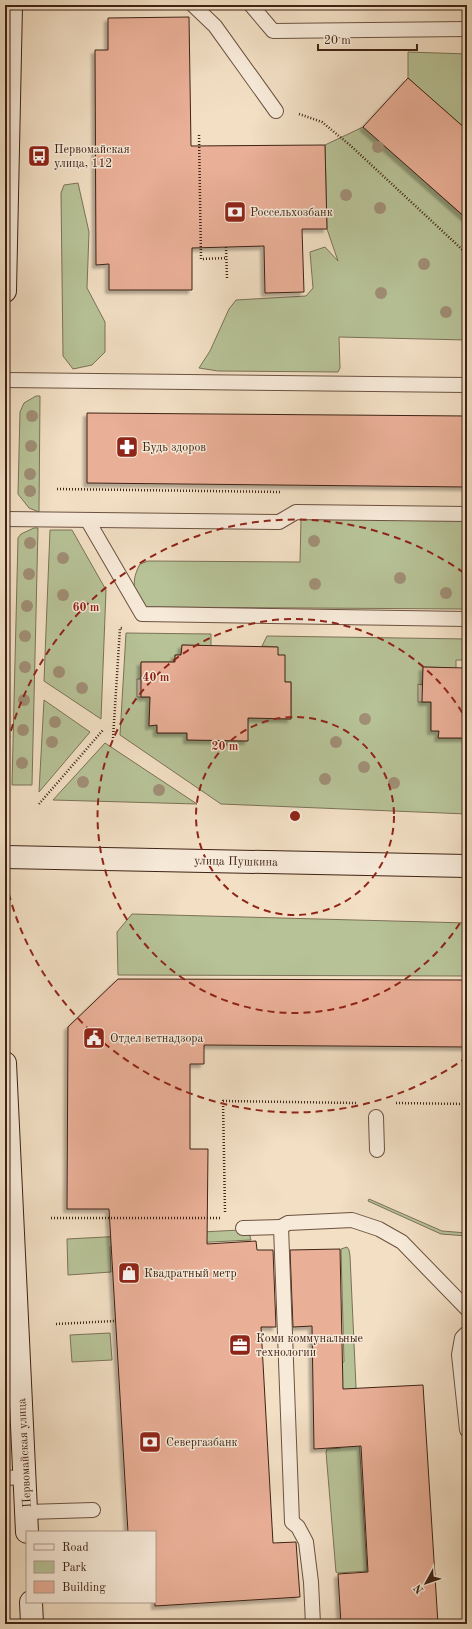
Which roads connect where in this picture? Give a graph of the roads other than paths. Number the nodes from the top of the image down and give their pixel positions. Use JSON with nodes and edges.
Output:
{"nodes":[{"id":1,"x":11,"y":5,"type":"edge"},
{"id":2,"x":193,"y":5,"type":"edge"},
{"id":3,"x":251,"y":5,"type":"edge"},
{"id":4,"x":467,"y":29,"type":"edge"},
{"id":5,"x":276,"y":111,"type":"road end"},
{"id":6,"x":5,"y":291,"type":"edge"},
{"id":7,"x":5,"y":380,"type":"edge"},
{"id":8,"x":467,"y":385,"type":"edge"},
{"id":9,"x":467,"y":514,"type":"edge"},
{"id":10,"x":5,"y":519,"type":"edge"},
{"id":11,"x":88,"y":521,"type":"junction"},
{"id":12,"x":467,"y":620,"type":"edge"},
{"id":13,"x":5,"y":857,"type":"edge"},
{"id":14,"x":467,"y":866,"type":"edge"},
{"id":15,"x":5,"y":1063,"type":"edge"},
{"id":16,"x":376,"y":1117,"type":"dead end"},
{"id":17,"x":377,"y":1150,"type":"dead end"},
{"id":18,"x":281,"y":1227,"type":"junction"},
{"id":19,"x":243,"y":1228,"type":"dead end"},
{"id":20,"x":467,"y":1309,"type":"edge"},
{"id":21,"x":467,"y":1333,"type":"edge"},
{"id":22,"x":467,"y":1430,"type":"edge"},
{"id":23,"x":15,"y":1477,"type":"edge"},
{"id":24,"x":93,"y":1510,"type":"dead end"},
{"id":25,"x":27,"y":1522,"type":"edge"},
{"id":26,"x":31,"y":1603,"type":"edge"},
{"id":27,"x":32,"y":1624,"type":"edge"},
{"id":28,"x":314,"y":1624,"type":"edge"}],
"edges":[{"from":1,"to":6,"type":"main road"},
{"from":2,"to":5,"type":"lane"},
{"from":3,"to":4,"type":"lane"},
{"from":7,"to":8,"type":"lane"},
{"from":9,"to":11,"type":"lane"},
{"from":10,"to":11,"type":"lane"},
{"from":11,"to":12,"type":"lane"},
{"from":13,"to":14,"type":"main road","name":"улица Пушкина"},
{"from":15,"to":23,"type":"main road","name":"Первомайская улица"},
{"from":16,"to":17,"type":"lane"},
{"from":18,"to":19,"type":"lane"},
{"from":18,"to":20,"type":"lane"},
{"from":18,"to":28,"type":"lane"},
{"from":21,"to":22,"type":"lane"},
{"from":23,"to":25,"type":"main road","name":"Первомайская улица"},
{"from":24,"to":25,"type":"lane"},
{"from":26,"to":27,"type":"main road"}]}
